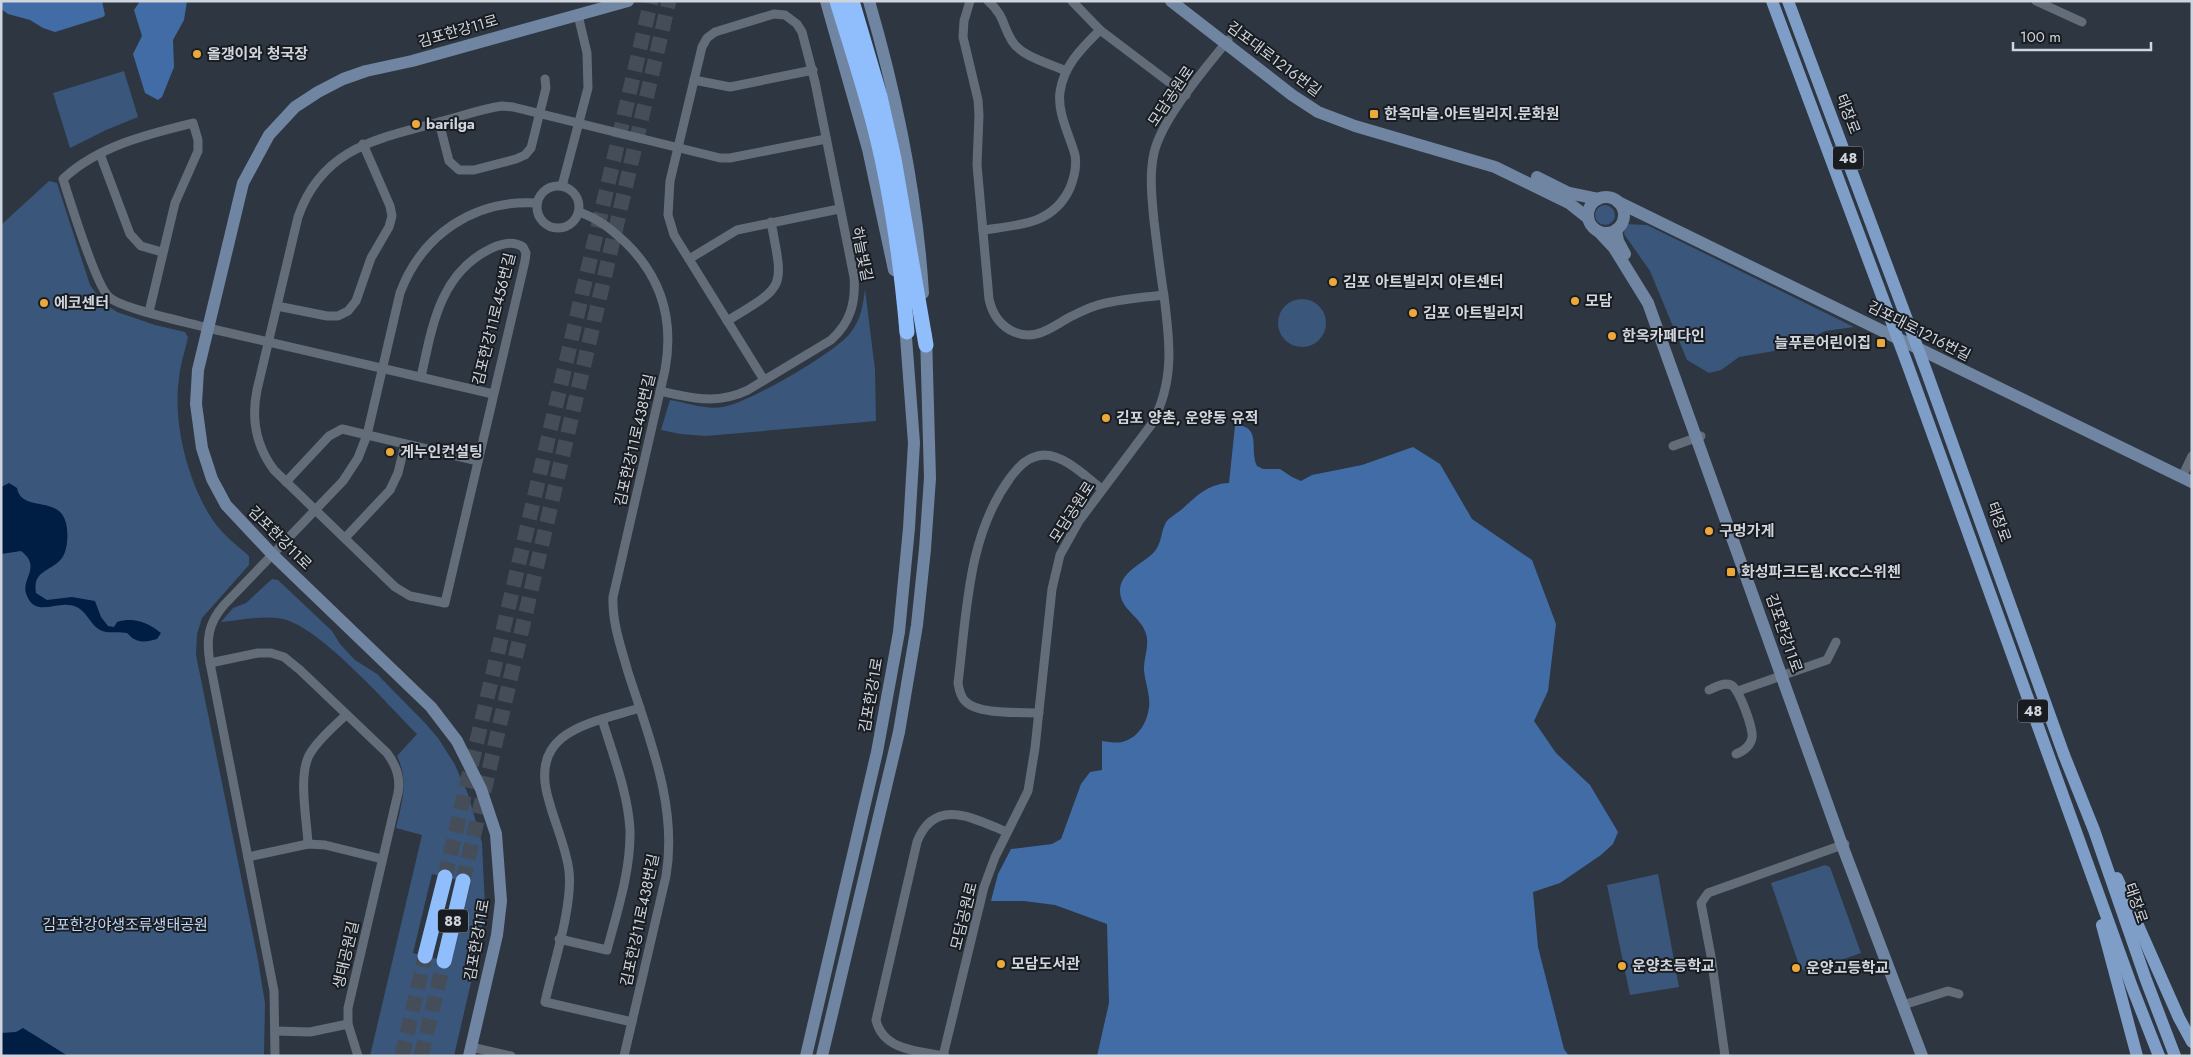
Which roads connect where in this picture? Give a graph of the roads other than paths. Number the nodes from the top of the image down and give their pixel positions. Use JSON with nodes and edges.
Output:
{"nodes":[{"id":1,"x":605,"y":1,"type":"edge"},
{"id":2,"x":628,"y":1,"type":"edge"},
{"id":3,"x":826,"y":1,"type":"edge"},
{"id":4,"x":837,"y":1,"type":"edge"},
{"id":5,"x":852,"y":1,"type":"edge"},
{"id":6,"x":869,"y":1,"type":"edge"},
{"id":7,"x":970,"y":1,"type":"edge"},
{"id":8,"x":988,"y":1,"type":"edge"},
{"id":9,"x":1072,"y":1,"type":"edge"},
{"id":10,"x":1171,"y":1,"type":"edge"},
{"id":11,"x":1180,"y":1,"type":"edge"},
{"id":12,"x":1772,"y":1,"type":"edge"},
{"id":13,"x":1788,"y":1,"type":"edge"},
{"id":14,"x":2036,"y":1,"type":"edge"},
{"id":15,"x":578,"y":15,"type":"junction"},
{"id":16,"x":2082,"y":22,"type":"dead end"},
{"id":17,"x":852,"y":27,"type":"junction"},
{"id":18,"x":1100,"y":30,"type":"junction"},
{"id":19,"x":1227,"y":41,"type":"junction"},
{"id":20,"x":384,"y":66,"type":"junction"},
{"id":21,"x":813,"y":70,"type":"junction"},
{"id":22,"x":1066,"y":71,"type":"junction"},
{"id":23,"x":545,"y":79,"type":"dead end"},
{"id":24,"x":694,"y":80,"type":"junction"},
{"id":25,"x":1186,"y":95,"type":"junction"},
{"id":26,"x":540,"y":114,"type":"junction"},
{"id":27,"x":440,"y":122,"type":"junction"},
{"id":28,"x":579,"y":124,"type":"junction"},
{"id":29,"x":826,"y":139,"type":"junction"},
{"id":30,"x":363,"y":144,"type":"junction"},
{"id":31,"x":678,"y":148,"type":"junction"},
{"id":32,"x":100,"y":154,"type":"junction"},
{"id":33,"x":562,"y":186,"type":"junction"},
{"id":34,"x":1598,"y":199,"type":"junction"},
{"id":35,"x":1618,"y":202,"type":"junction"},
{"id":36,"x":537,"y":203,"type":"junction"},
{"id":37,"x":840,"y":209,"type":"junction"},
{"id":38,"x":579,"y":212,"type":"junction"},
{"id":39,"x":1641,"y":214,"type":"junction"},
{"id":40,"x":1588,"y":218,"type":"junction"},
{"id":41,"x":771,"y":222,"type":"junction"},
{"id":42,"x":1619,"y":225,"type":"junction"},
{"id":43,"x":983,"y":230,"type":"junction"},
{"id":44,"x":1598,"y":231,"type":"junction"},
{"id":45,"x":162,"y":252,"type":"junction"},
{"id":46,"x":689,"y":259,"type":"junction"},
{"id":47,"x":1163,"y":295,"type":"junction"},
{"id":48,"x":277,"y":306,"type":"junction"},
{"id":49,"x":149,"y":312,"type":"junction"},
{"id":50,"x":727,"y":321,"type":"junction"},
{"id":51,"x":208,"y":328,"type":"junction"},
{"id":52,"x":907,"y":332,"type":"junction"},
{"id":53,"x":268,"y":342,"type":"junction"},
{"id":54,"x":926,"y":345,"type":"junction"},
{"id":55,"x":382,"y":368,"type":"junction"},
{"id":56,"x":421,"y":377,"type":"junction"},
{"id":57,"x":764,"y":380,"type":"junction"},
{"id":58,"x":660,"y":391,"type":"junction"},
{"id":59,"x":493,"y":394,"type":"junction"},
{"id":60,"x":367,"y":435,"type":"junction"},
{"id":61,"x":1699,"y":436,"type":"junction"},
{"id":62,"x":405,"y":444,"type":"junction"},
{"id":63,"x":1673,"y":446,"type":"dead end"},
{"id":64,"x":2192,"y":456,"type":"edge"},
{"id":65,"x":478,"y":461,"type":"junction"},
{"id":66,"x":2187,"y":479,"type":"edge"},
{"id":67,"x":286,"y":482,"type":"junction"},
{"id":68,"x":1102,"y":489,"type":"junction"},
{"id":69,"x":315,"y":510,"type":"junction"},
{"id":70,"x":345,"y":538,"type":"junction"},
{"id":71,"x":273,"y":555,"type":"junction"},
{"id":72,"x":1836,"y":642,"type":"dead end"},
{"id":73,"x":210,"y":664,"type":"junction"},
{"id":74,"x":1784,"y":675,"type":"junction"},
{"id":75,"x":1709,"y":690,"type":"dead end"},
{"id":76,"x":1738,"y":691,"type":"junction"},
{"id":77,"x":640,"y":708,"type":"junction"},
{"id":78,"x":1039,"y":713,"type":"junction"},
{"id":79,"x":346,"y":714,"type":"junction"},
{"id":80,"x":602,"y":719,"type":"junction"},
{"id":81,"x":1736,"y":754,"type":"dead end"},
{"id":82,"x":2094,"y":830,"type":"junction"},
{"id":83,"x":1007,"y":832,"type":"junction"},
{"id":84,"x":308,"y":844,"type":"junction"},
{"id":85,"x":1844,"y":845,"type":"junction"},
{"id":86,"x":248,"y":857,"type":"junction"},
{"id":87,"x":382,"y":859,"type":"junction"},
{"id":88,"x":2086,"y":860,"type":"junction"},
{"id":89,"x":445,"y":877,"type":"tunnel mouth"},
{"id":90,"x":463,"y":881,"type":"tunnel mouth"},
{"id":91,"x":559,"y":939,"type":"junction"},
{"id":92,"x":426,"y":956,"type":"tunnel mouth"},
{"id":93,"x":444,"y":960,"type":"tunnel mouth"},
{"id":94,"x":1959,"y":994,"type":"dead end"},
{"id":95,"x":1904,"y":1005,"type":"junction"},
{"id":96,"x":632,"y":1022,"type":"junction"},
{"id":97,"x":348,"y":1024,"type":"junction"},
{"id":98,"x":276,"y":1031,"type":"junction"},
{"id":99,"x":2192,"y":1042,"type":"edge"},
{"id":100,"x":469,"y":1053,"type":"edge"},
{"id":101,"x":275,"y":1056,"type":"edge"},
{"id":102,"x":358,"y":1056,"type":"edge"},
{"id":103,"x":511,"y":1056,"type":"edge"},
{"id":104,"x":624,"y":1056,"type":"edge"},
{"id":105,"x":806,"y":1056,"type":"edge"},
{"id":106,"x":822,"y":1056,"type":"edge"},
{"id":107,"x":944,"y":1056,"type":"edge"},
{"id":108,"x":1724,"y":1056,"type":"edge"},
{"id":109,"x":1922,"y":1056,"type":"edge"},
{"id":110,"x":1926,"y":1056,"type":"edge"},
{"id":111,"x":2137,"y":1056,"type":"edge"},
{"id":112,"x":2159,"y":1056,"type":"edge"},
{"id":113,"x":2175,"y":1056,"type":"edge"}],
"edges":[{"from":1,"to":20,"type":"street","name":"김포한강11로"},
{"from":2,"to":15,"type":"street","name":"김포한강11로"},
{"from":3,"to":52,"type":"street","name":"김포한강1로"},
{"from":4,"to":17,"type":"highway"},
{"from":5,"to":17,"type":"highway"},
{"from":6,"to":54,"type":"street"},
{"from":7,"to":43,"type":"street"},
{"from":8,"to":22,"type":"street"},
{"from":9,"to":18,"type":"street"},
{"from":10,"to":19,"type":"street","name":"김포대로1216번길"},
{"from":11,"to":19,"type":"street","name":"김포대로1216번길"},
{"from":12,"to":88,"type":"main road","number":"48"},
{"from":13,"to":82,"type":"main road","name":"태장로","number":"48"},
{"from":14,"to":16,"type":"street"},
{"from":15,"to":20,"type":"street","name":"김포한강11로"},
{"from":15,"to":28,"type":"street"},
{"from":17,"to":52,"type":"highway"},
{"from":17,"to":54,"type":"highway"},
{"from":18,"to":22,"type":"street"},
{"from":18,"to":25,"type":"street"},
{"from":19,"to":25,"type":"street","name":"모담공원로"},
{"from":19,"to":34,"type":"street","name":"김포대로1216번길"},
{"from":19,"to":40,"type":"street","name":"김포대로1216번길"},
{"from":20,"to":51,"type":"street","name":"김포한강11로"},
{"from":21,"to":24,"type":"street"},
{"from":21,"to":24,"type":"street","name":"하늘빛길"},
{"from":21,"to":29,"type":"street","name":"하늘빛길"},
{"from":22,"to":43,"type":"street"},
{"from":23,"to":26,"type":"street"},
{"from":24,"to":31,"type":"street","name":"하늘빛길"},
{"from":25,"to":47,"type":"street","name":"모담공원로"},
{"from":26,"to":27,"type":"street"},
{"from":26,"to":27,"type":"street"},
{"from":26,"to":28,"type":"street"},
{"from":27,"to":30,"type":"street"},
{"from":28,"to":31,"type":"street"},
{"from":28,"to":33,"type":"street"},
{"from":29,"to":31,"type":"street"},
{"from":29,"to":37,"type":"street","name":"하늘빛길"},
{"from":30,"to":48,"type":"street"},
{"from":30,"to":48,"type":"street"},
{"from":31,"to":46,"type":"street","name":"하늘빛길"},
{"from":32,"to":45,"type":"street"},
{"from":32,"to":45,"type":"street"},
{"from":32,"to":49,"type":"street","name":"김포한강11로456번길"},
{"from":33,"to":36,"type":"street"},
{"from":33,"to":38,"type":"street"},
{"from":34,"to":35,"type":"street"},
{"from":34,"to":40,"type":"street"},
{"from":35,"to":39,"type":"street","name":"김포대로1216번길"},
{"from":35,"to":42,"type":"street"},
{"from":36,"to":38,"type":"street"},
{"from":36,"to":55,"type":"street"},
{"from":37,"to":41,"type":"street","name":"하늘빛길"},
{"from":37,"to":57,"type":"street","name":"하늘빛길"},
{"from":38,"to":58,"type":"street","name":"김포한강11로438번길"},
{"from":39,"to":42,"type":"street"},
{"from":39,"to":66,"type":"street","name":"김포대로1216번길"},
{"from":40,"to":44,"type":"street"},
{"from":41,"to":46,"type":"street","name":"하늘빛길"},
{"from":41,"to":50,"type":"street"},
{"from":42,"to":44,"type":"street"},
{"from":42,"to":61,"type":"street","name":"김포한강11로"},
{"from":43,"to":47,"type":"street"},
{"from":44,"to":61,"type":"street","name":"김포한강11로"},
{"from":45,"to":49,"type":"street"},
{"from":46,"to":50,"type":"street","name":"하늘빛길"},
{"from":47,"to":68,"type":"street","name":"모담공원로"},
{"from":48,"to":53,"type":"street"},
{"from":49,"to":51,"type":"street","name":"김포한강11로456번길"},
{"from":50,"to":57,"type":"street","name":"하늘빛길"},
{"from":51,"to":53,"type":"street","name":"김포한강11로456번길"},
{"from":51,"to":71,"type":"street","name":"김포한강11로"},
{"from":52,"to":105,"type":"street","name":"김포한강1로"},
{"from":53,"to":55,"type":"street","name":"김포한강11로456번길"},
{"from":53,"to":67,"type":"street"},
{"from":54,"to":106,"type":"street"},
{"from":55,"to":56,"type":"street","name":"김포한강11로456번길"},
{"from":55,"to":60,"type":"street"},
{"from":56,"to":59,"type":"street","name":"김포한강11로456번길"},
{"from":56,"to":59,"type":"street","name":"김포한강11로456번길"},
{"from":57,"to":58,"type":"street","name":"하늘빛길"},
{"from":58,"to":77,"type":"street","name":"김포한강11로438번길"},
{"from":59,"to":65,"type":"street"},
{"from":60,"to":62,"type":"street"},
{"from":60,"to":67,"type":"street"},
{"from":60,"to":69,"type":"street"},
{"from":61,"to":63,"type":"street"},
{"from":61,"to":74,"type":"street","name":"김포한강11로"},
{"from":62,"to":65,"type":"street"},
{"from":62,"to":70,"type":"street"},
{"from":64,"to":66,"type":"street","name":"김포대로1216번길"},
{"from":65,"to":70,"type":"street"},
{"from":67,"to":69,"type":"street"},
{"from":68,"to":78,"type":"street","name":"모담공원로"},
{"from":68,"to":78,"type":"street"},
{"from":69,"to":70,"type":"street"},
{"from":69,"to":71,"type":"street"},
{"from":71,"to":73,"type":"street"},
{"from":71,"to":100,"type":"street","name":"김포한강11로"},
{"from":72,"to":74,"type":"street"},
{"from":73,"to":79,"type":"street","name":"생태공원길"},
{"from":73,"to":86,"type":"street"},
{"from":74,"to":76,"type":"street"},
{"from":74,"to":85,"type":"street","name":"김포한강11로"},
{"from":75,"to":76,"type":"street"},
{"from":76,"to":81,"type":"street"},
{"from":77,"to":80,"type":"street"},
{"from":77,"to":96,"type":"street","name":"김포한강11로438번길"},
{"from":78,"to":83,"type":"street","name":"모담공원로"},
{"from":79,"to":84,"type":"street"},
{"from":79,"to":87,"type":"street","name":"생태공원길"},
{"from":80,"to":91,"type":"street"},
{"from":80,"to":91,"type":"street","name":"김포한강11로438번길"},
{"from":82,"to":99,"type":"main road"},
{"from":82,"to":113,"type":"main road","name":"태장로","number":"48"},
{"from":83,"to":107,"type":"street","name":"모담공원로"},
{"from":83,"to":107,"type":"street"},
{"from":84,"to":86,"type":"street"},
{"from":84,"to":87,"type":"street"},
{"from":85,"to":95,"type":"street","name":"김포한강11로"},
{"from":85,"to":108,"type":"street"},
{"from":86,"to":98,"type":"street"},
{"from":87,"to":97,"type":"street","name":"생태공원길"},
{"from":88,"to":111,"type":"main road"},
{"from":88,"to":112,"type":"main road","number":"48"},
{"from":89,"to":92,"type":"highway","number":"88"},
{"from":90,"to":93,"type":"highway","number":"88"},
{"from":91,"to":96,"type":"street"},
{"from":94,"to":95,"type":"street"},
{"from":95,"to":109,"type":"street","name":"김포한강11로"},
{"from":95,"to":110,"type":"street","name":"김포한강11로"},
{"from":96,"to":104,"type":"street","name":"김포한강11로438번길"},
{"from":97,"to":98,"type":"street"},
{"from":97,"to":102,"type":"street","name":"생태공원길"},
{"from":98,"to":101,"type":"street"},
{"from":100,"to":103,"type":"street"}]}
